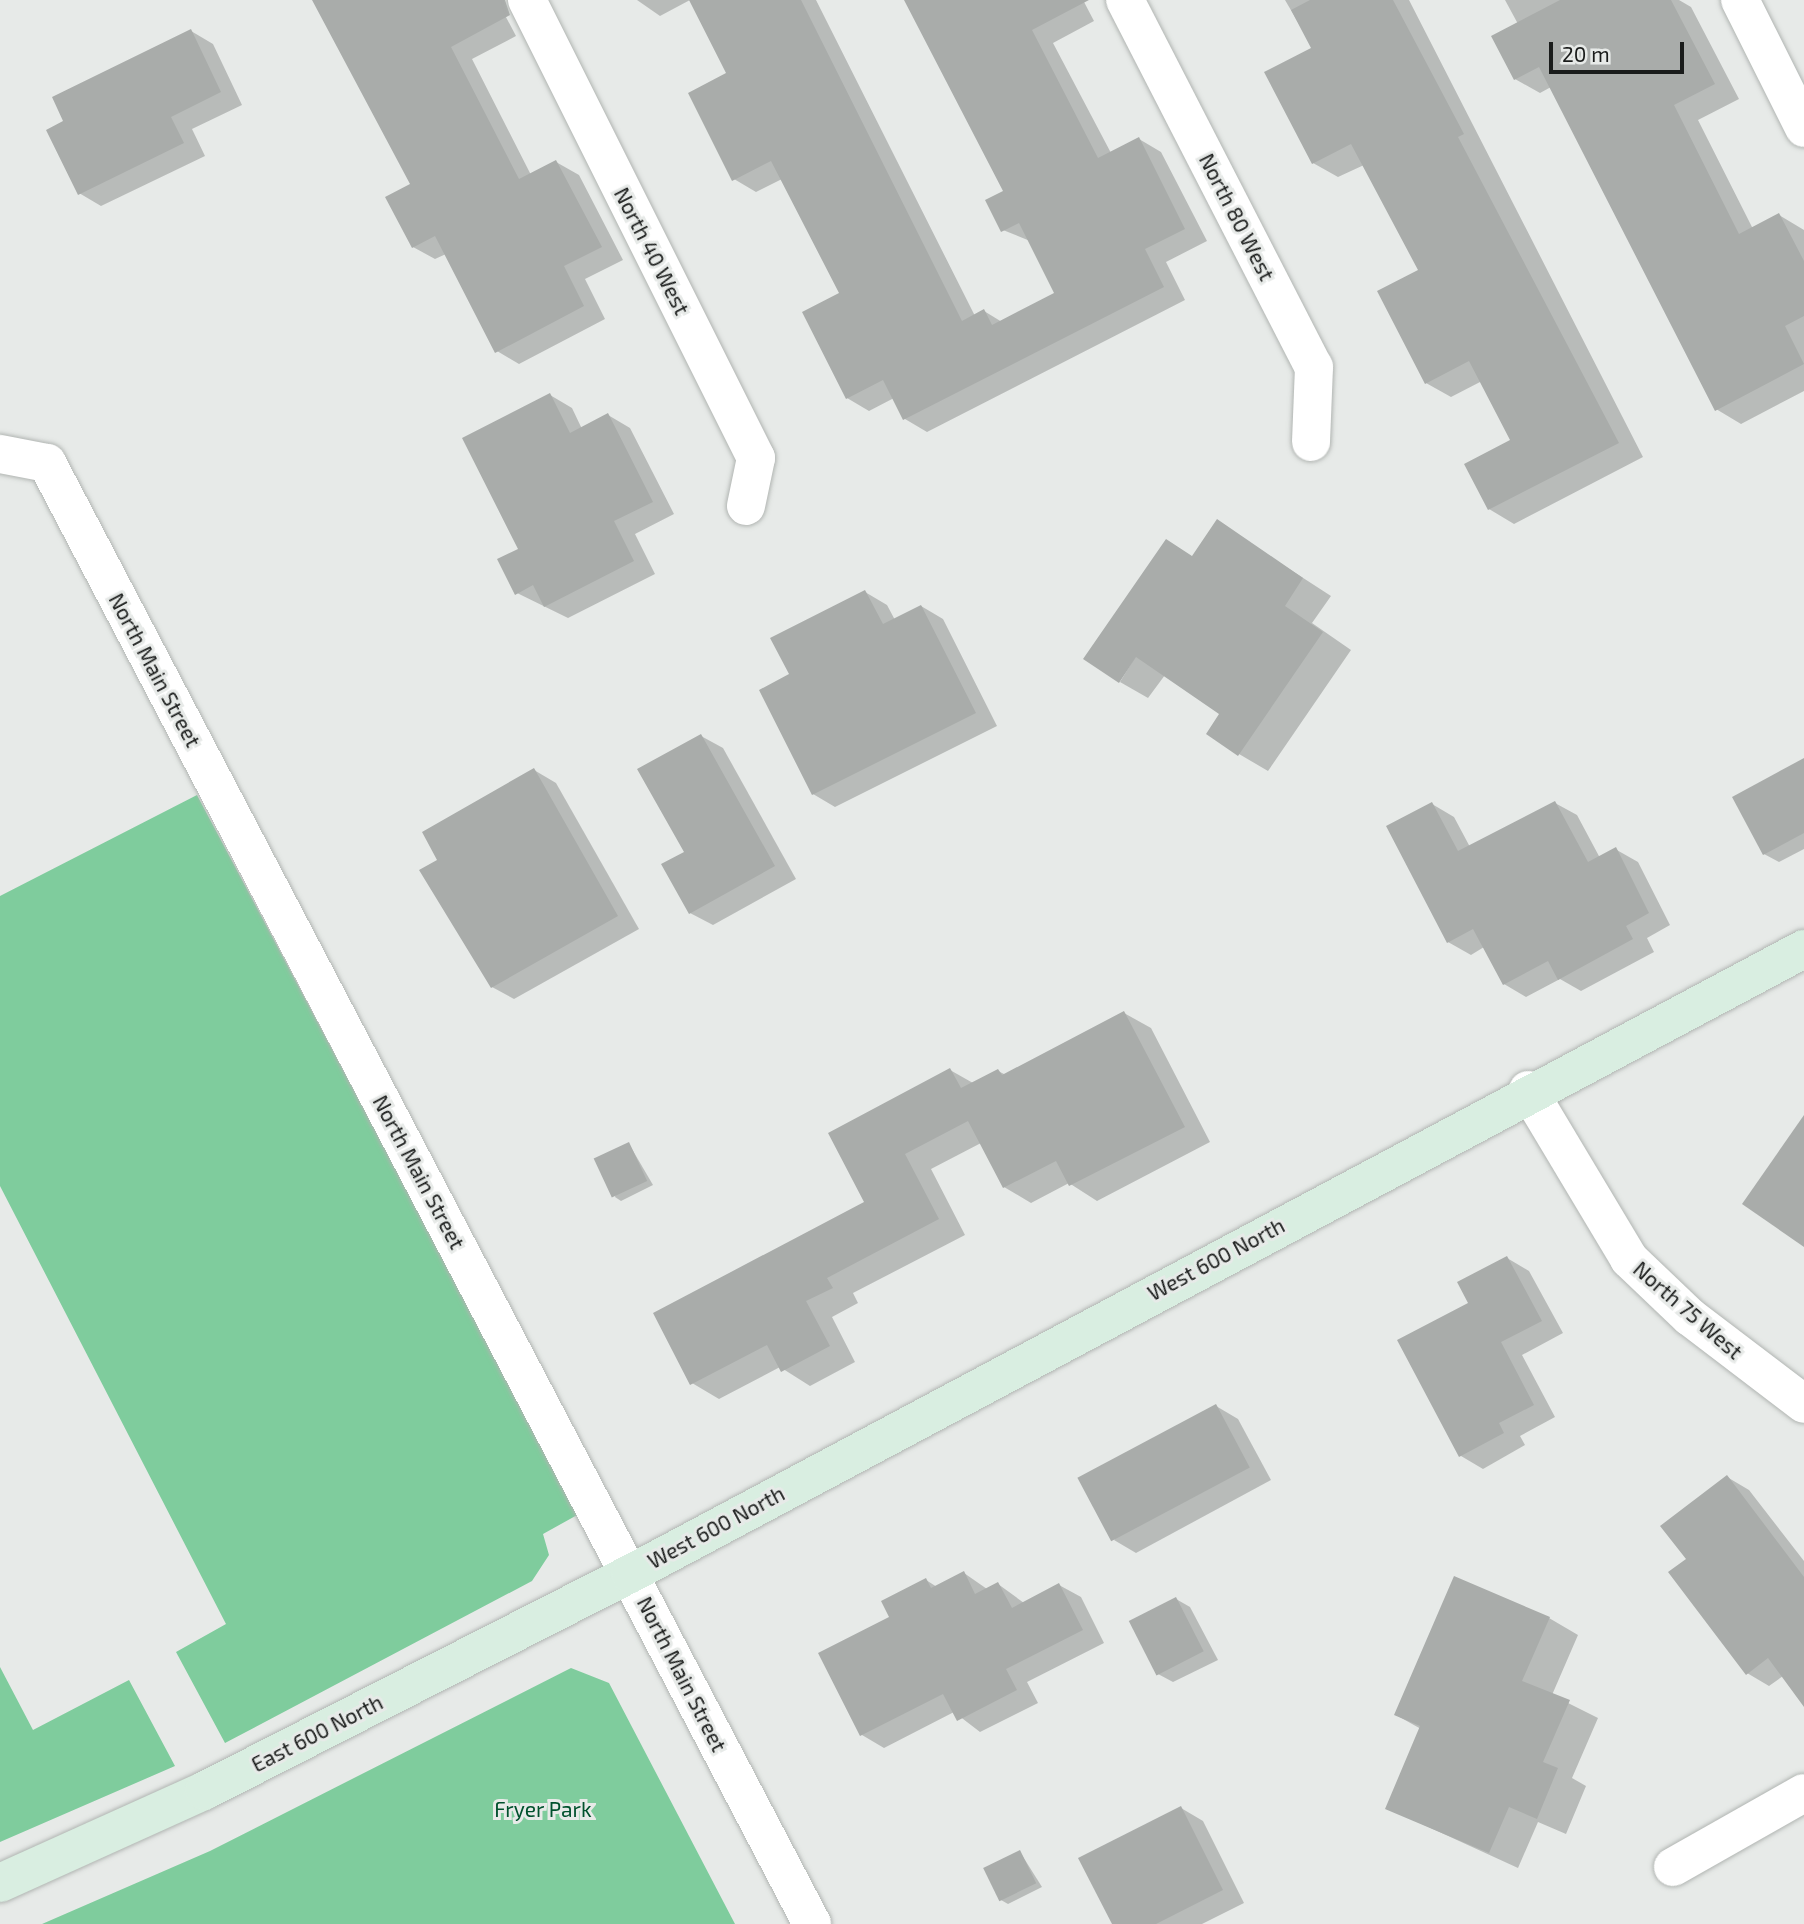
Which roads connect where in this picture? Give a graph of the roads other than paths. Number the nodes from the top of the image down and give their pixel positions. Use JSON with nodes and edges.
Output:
{"nodes":[{"id":1,"x":527,"y":0,"type":"edge"},
{"id":2,"x":1125,"y":0,"type":"edge"},
{"id":3,"x":1740,"y":0,"type":"edge"},
{"id":4,"x":1804,"y":128,"type":"edge"},
{"id":5,"x":1311,"y":442,"type":"dead end"},
{"id":6,"x":0,"y":454,"type":"edge"},
{"id":7,"x":746,"y":506,"type":"dead end"},
{"id":8,"x":1804,"y":948,"type":"edge"},
{"id":9,"x":1528,"y":1090,"type":"junction"},
{"id":10,"x":1804,"y":1404,"type":"edge"},
{"id":11,"x":630,"y":1574,"type":"junction"},
{"id":12,"x":1804,"y":1793,"type":"edge"},
{"id":13,"x":1673,"y":1867,"type":"dead end"},
{"id":14,"x":0,"y":1883,"type":"edge"},
{"id":15,"x":812,"y":1924,"type":"edge"}],
"edges":[{"from":1,"to":7,"type":"street","name":"North 40 West"},
{"from":2,"to":5,"type":"street","name":"North 80 West"},
{"from":3,"to":4,"type":"street"},
{"from":6,"to":11,"type":"street","name":"North Main Street"},
{"from":8,"to":9,"type":"street","name":"West 600 North"},
{"from":9,"to":10,"type":"street","name":"North 75 West"},
{"from":9,"to":11,"type":"street","name":"West 600 North"},
{"from":11,"to":14,"type":"street","name":"East 600 North"},
{"from":11,"to":15,"type":"street","name":"North Main Street"},
{"from":12,"to":13,"type":"street"}]}
